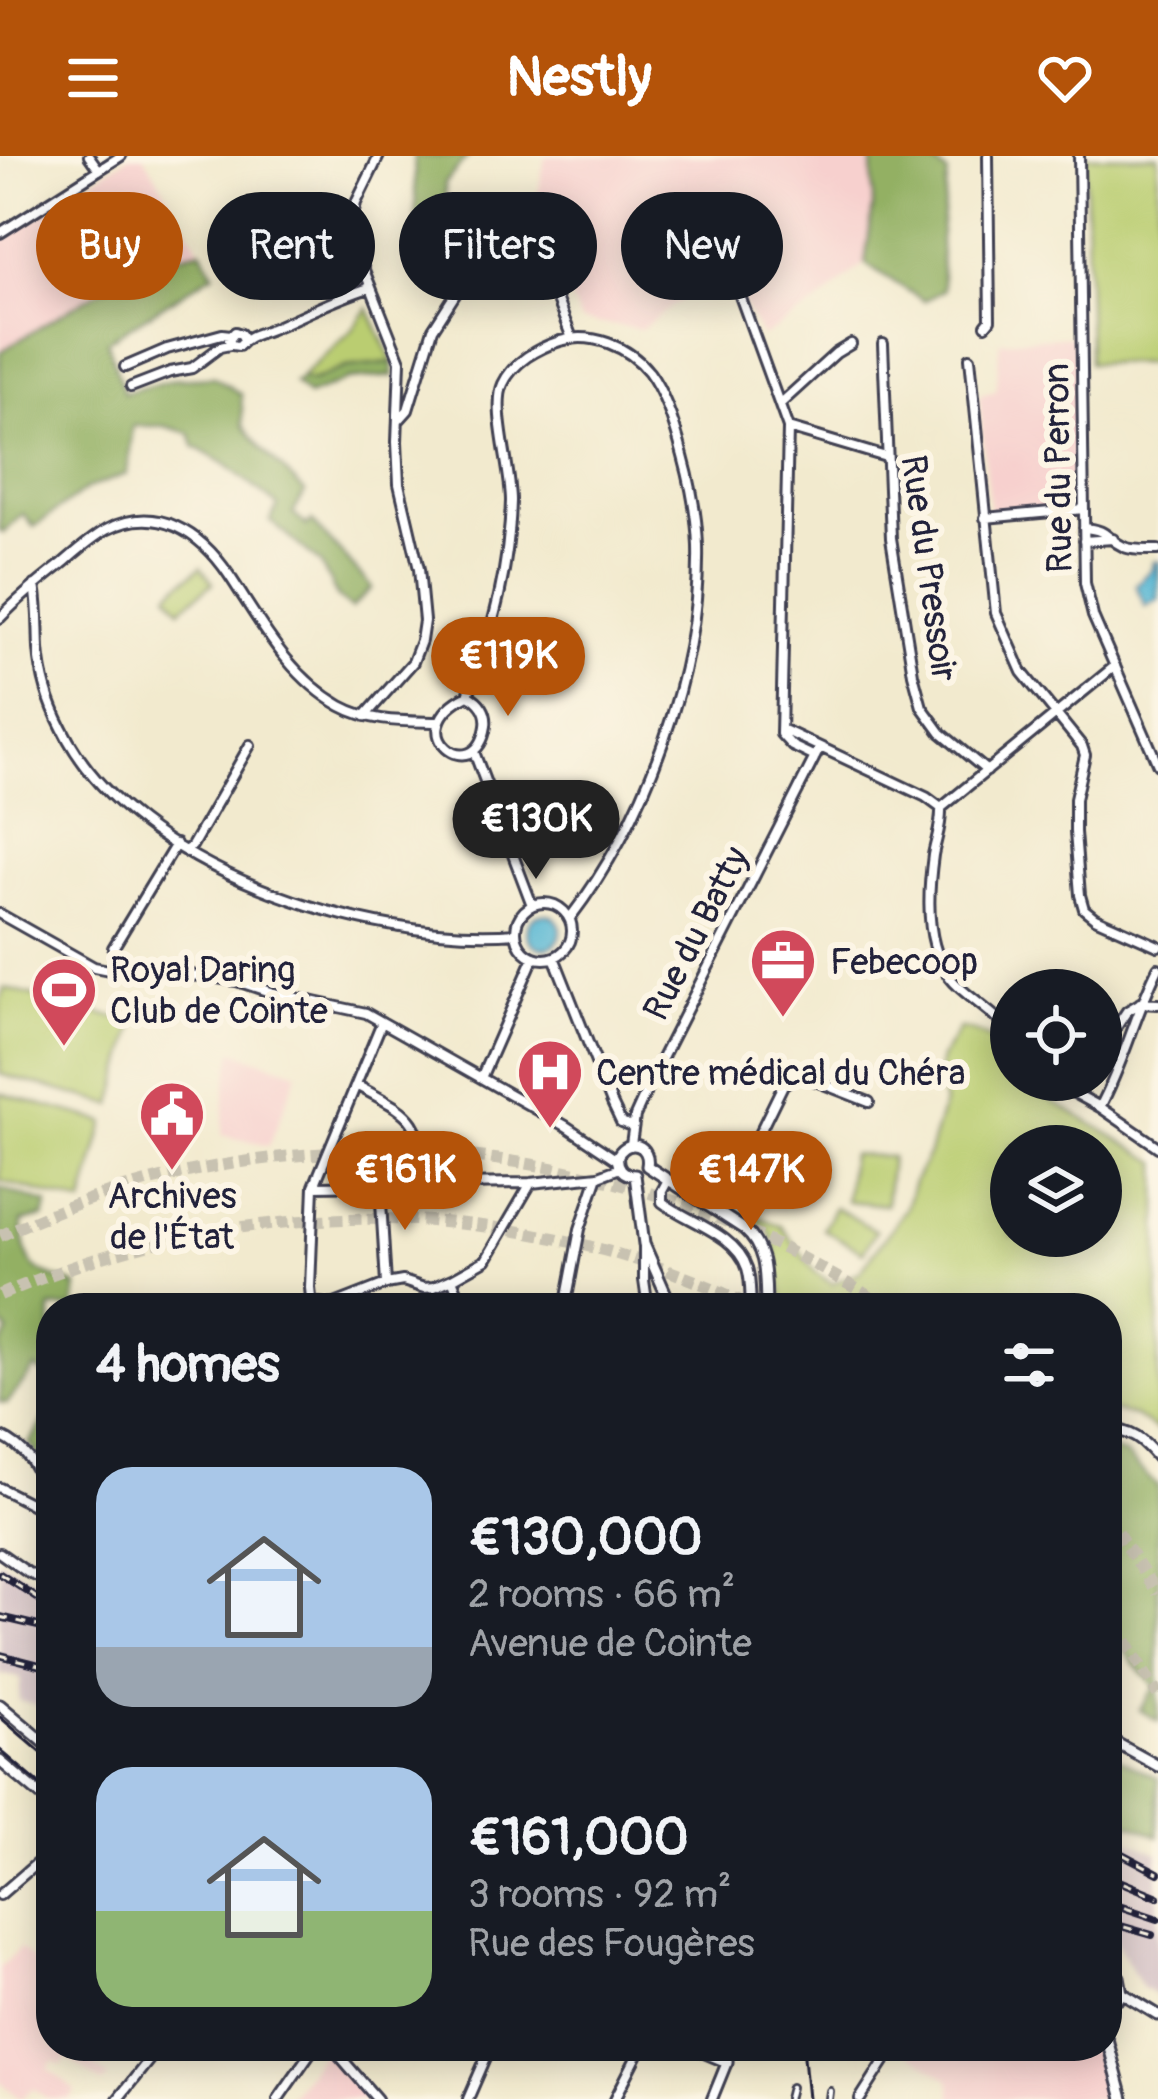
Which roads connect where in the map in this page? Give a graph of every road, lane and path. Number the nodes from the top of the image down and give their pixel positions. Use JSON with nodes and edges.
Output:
{"nodes":[{"id":1,"x":89,"y":156,"type":"edge"},
{"id":2,"x":121,"y":156,"type":"edge"},
{"id":3,"x":379,"y":156,"type":"edge"},
{"id":4,"x":988,"y":156,"type":"edge"},
{"id":5,"x":1078,"y":156,"type":"edge"},
{"id":6,"x":99,"y":170,"type":"junction"},
{"id":7,"x":361,"y":192,"type":"edge"},
{"id":8,"x":0,"y":232,"type":"edge"},
{"id":9,"x":329,"y":300,"type":"edge"},
{"id":10,"x":374,"y":300,"type":"edge"},
{"id":11,"x":742,"y":300,"type":"edge"},
{"id":12,"x":986,"y":325,"type":"dead end"},
{"id":13,"x":572,"y":338,"type":"junction"},
{"id":14,"x":231,"y":340,"type":"junction"},
{"id":15,"x":851,"y":344,"type":"dead end"},
{"id":16,"x":883,"y":344,"type":"dead end"},
{"id":17,"x":970,"y":358,"type":"dead end"},
{"id":18,"x":124,"y":368,"type":"dead end"},
{"id":19,"x":131,"y":387,"type":"dead end"},
{"id":20,"x":780,"y":404,"type":"junction"},
{"id":21,"x":398,"y":422,"type":"junction"},
{"id":22,"x":788,"y":428,"type":"junction"},
{"id":23,"x":886,"y":457,"type":"junction"},
{"id":24,"x":1084,"y":509,"type":"junction"},
{"id":25,"x":985,"y":518,"type":"junction"},
{"id":26,"x":1084,"y":528,"type":"junction"},
{"id":27,"x":1113,"y":538,"type":"junction"},
{"id":28,"x":1084,"y":541,"type":"junction"},
{"id":29,"x":1158,"y":550,"type":"edge"},
{"id":30,"x":35,"y":585,"type":"junction"},
{"id":31,"x":0,"y":618,"type":"edge"},
{"id":32,"x":1115,"y":667,"type":"junction"},
{"id":33,"x":468,"y":695,"type":"junction"},
{"id":34,"x":365,"y":716,"type":"junction"},
{"id":35,"x":1056,"y":716,"type":"junction"},
{"id":36,"x":439,"y":722,"type":"junction"},
{"id":37,"x":250,"y":745,"type":"dead end"},
{"id":38,"x":474,"y":752,"type":"junction"},
{"id":39,"x":817,"y":753,"type":"junction"},
{"id":40,"x":1158,"y":765,"type":"edge"},
{"id":41,"x":987,"y":771,"type":"junction"},
{"id":42,"x":941,"y":808,"type":"junction"},
{"id":43,"x":176,"y":844,"type":"junction"},
{"id":44,"x":186,"y":850,"type":"junction"},
{"id":45,"x":532,"y":905,"type":"junction"},
{"id":46,"x":0,"y":914,"type":"edge"},
{"id":47,"x":570,"y":918,"type":"junction"},
{"id":48,"x":516,"y":933,"type":"junction"},
{"id":49,"x":1158,"y":946,"type":"edge"},
{"id":50,"x":113,"y":948,"type":"dead end"},
{"id":51,"x":534,"y":957,"type":"junction"},
{"id":52,"x":554,"y":957,"type":"junction"},
{"id":53,"x":1158,"y":968,"type":"edge"},
{"id":54,"x":1140,"y":1003,"type":"junction"},
{"id":55,"x":1158,"y":1004,"type":"edge"},
{"id":56,"x":990,"y":1014,"type":"edge"},
{"id":57,"x":1122,"y":1018,"type":"edge"},
{"id":58,"x":382,"y":1022,"type":"junction"},
{"id":59,"x":481,"y":1078,"type":"junction"},
{"id":60,"x":356,"y":1085,"type":"junction"},
{"id":61,"x":1089,"y":1101,"type":"edge"},
{"id":62,"x":869,"y":1102,"type":"dead end"},
{"id":63,"x":1100,"y":1107,"type":"junction"},
{"id":64,"x":632,"y":1126,"type":"junction"},
{"id":65,"x":1156,"y":1142,"type":"edge"},
{"id":66,"x":631,"y":1144,"type":"junction"},
{"id":67,"x":618,"y":1164,"type":"junction"},
{"id":68,"x":646,"y":1166,"type":"junction"},
{"id":69,"x":635,"y":1175,"type":"junction"},
{"id":70,"x":599,"y":1176,"type":"junction"},
{"id":71,"x":668,"y":1180,"type":"junction"},
{"id":72,"x":531,"y":1183,"type":"junction"},
{"id":73,"x":422,"y":1184,"type":"junction"},
{"id":74,"x":380,"y":1185,"type":"junction"},
{"id":75,"x":314,"y":1186,"type":"junction"},
{"id":76,"x":713,"y":1208,"type":"junction"},
{"id":77,"x":644,"y":1244,"type":"junction"},
{"id":78,"x":764,"y":1270,"type":"junction"},
{"id":79,"x":748,"y":1273,"type":"junction"},
{"id":80,"x":452,"y":1279,"type":"junction"},
{"id":81,"x":386,"y":1284,"type":"junction"},
{"id":82,"x":311,"y":1293,"type":"edge"},
{"id":83,"x":363,"y":1293,"type":"edge"},
{"id":84,"x":458,"y":1293,"type":"edge"},
{"id":85,"x":566,"y":1293,"type":"edge"},
{"id":86,"x":646,"y":1293,"type":"edge"},
{"id":87,"x":665,"y":1293,"type":"edge"},
{"id":88,"x":750,"y":1293,"type":"edge"},
{"id":89,"x":765,"y":1293,"type":"edge"},
{"id":90,"x":1122,"y":1431,"type":"edge"},
{"id":91,"x":0,"y":1436,"type":"edge"},
{"id":92,"x":1158,"y":1458,"type":"edge"},
{"id":93,"x":36,"y":1472,"type":"edge"},
{"id":94,"x":0,"y":1488,"type":"edge"},
{"id":95,"x":36,"y":1506,"type":"edge"},
{"id":96,"x":0,"y":1553,"type":"edge"},
{"id":97,"x":36,"y":1576,"type":"edge"},
{"id":98,"x":1,"y":1706,"type":"edge"},
{"id":99,"x":36,"y":1735,"type":"edge"},
{"id":100,"x":1122,"y":1746,"type":"edge"},
{"id":101,"x":0,"y":1761,"type":"edge"},
{"id":102,"x":1158,"y":1766,"type":"edge"},
{"id":103,"x":36,"y":1791,"type":"edge"},
{"id":104,"x":36,"y":1864,"type":"edge"},
{"id":105,"x":0,"y":1895,"type":"edge"},
{"id":106,"x":1122,"y":1993,"type":"edge"},
{"id":107,"x":1158,"y":2015,"type":"edge"},
{"id":108,"x":148,"y":2061,"type":"edge"},
{"id":109,"x":305,"y":2061,"type":"edge"},
{"id":110,"x":344,"y":2061,"type":"edge"},
{"id":111,"x":484,"y":2061,"type":"edge"},
{"id":112,"x":634,"y":2061,"type":"edge"},
{"id":113,"x":884,"y":2061,"type":"edge"},
{"id":114,"x":1113,"y":2061,"type":"edge"},
{"id":115,"x":728,"y":2062,"type":"edge"},
{"id":116,"x":791,"y":2087,"type":"dead end"},
{"id":117,"x":118,"y":2099,"type":"edge"},
{"id":118,"x":278,"y":2099,"type":"edge"},
{"id":119,"x":377,"y":2099,"type":"edge"},
{"id":120,"x":468,"y":2099,"type":"edge"},
{"id":121,"x":615,"y":2099,"type":"edge"},
{"id":122,"x":712,"y":2099,"type":"edge"},
{"id":123,"x":788,"y":2099,"type":"edge"},
{"id":124,"x":860,"y":2099,"type":"edge"},
{"id":125,"x":1123,"y":2099,"type":"edge"}],
"edges":[{"from":1,"to":6,"type":"street"},
{"from":2,"to":6,"type":"street"},
{"from":3,"to":7,"type":"street"},
{"from":4,"to":12,"type":"street"},
{"from":5,"to":24,"type":"street","name":"Rue du Perron"},
{"from":6,"to":8,"type":"street"},
{"from":9,"to":14,"type":"street"},
{"from":10,"to":21,"type":"street"},
{"from":11,"to":20,"type":"street"},
{"from":13,"to":21,"type":"street"},
{"from":13,"to":33,"type":"street"},
{"from":13,"to":47,"type":"street"},
{"from":14,"to":18,"type":"street"},
{"from":14,"to":19,"type":"street"},
{"from":15,"to":20,"type":"street"},
{"from":16,"to":23,"type":"street","name":"Rue du Pressoir"},
{"from":17,"to":25,"type":"street"},
{"from":20,"to":22,"type":"street"},
{"from":21,"to":34,"type":"street"},
{"from":22,"to":23,"type":"street"},
{"from":22,"to":39,"type":"street"},
{"from":23,"to":41,"type":"street","name":"Rue du Pressoir"},
{"from":24,"to":25,"type":"street"},
{"from":24,"to":26,"type":"street","name":"Rue du Perron"},
{"from":25,"to":35,"type":"street"},
{"from":26,"to":27,"type":"street"},
{"from":26,"to":28,"type":"street","name":"Rue du Perron"},
{"from":27,"to":28,"type":"street"},
{"from":27,"to":29,"type":"street"},
{"from":28,"to":32,"type":"street","name":"Rue du Perron"},
{"from":30,"to":31,"type":"street"},
{"from":30,"to":34,"type":"street"},
{"from":30,"to":43,"type":"street"},
{"from":32,"to":35,"type":"street"},
{"from":32,"to":40,"type":"street","name":"Rue du Perron"},
{"from":33,"to":36,"type":"street"},
{"from":33,"to":38,"type":"street"},
{"from":34,"to":36,"type":"street"},
{"from":35,"to":41,"type":"street"},
{"from":35,"to":49,"type":"street"},
{"from":36,"to":38,"type":"street"},
{"from":37,"to":44,"type":"street"},
{"from":38,"to":45,"type":"street"},
{"from":39,"to":42,"type":"street"},
{"from":39,"to":64,"type":"street","name":"Rue du Batty"},
{"from":41,"to":42,"type":"street"},
{"from":42,"to":56,"type":"street"},
{"from":43,"to":44,"type":"street"},
{"from":43,"to":50,"type":"street"},
{"from":44,"to":48,"type":"street"},
{"from":45,"to":47,"type":"street"},
{"from":45,"to":48,"type":"street"},
{"from":46,"to":58,"type":"street"},
{"from":47,"to":52,"type":"street"},
{"from":48,"to":51,"type":"street"},
{"from":51,"to":52,"type":"street"},
{"from":51,"to":59,"type":"street"},
{"from":52,"to":64,"type":"street"},
{"from":53,"to":54,"type":"street"},
{"from":54,"to":55,"type":"street"},
{"from":54,"to":57,"type":"street"},
{"from":54,"to":63,"type":"street"},
{"from":58,"to":59,"type":"street"},
{"from":58,"to":60,"type":"street"},
{"from":59,"to":67,"type":"street"},
{"from":60,"to":73,"type":"street"},
{"from":60,"to":75,"type":"street"},
{"from":61,"to":63,"type":"street"},
{"from":62,"to":76,"type":"street"},
{"from":63,"to":65,"type":"street"},
{"from":64,"to":66,"type":"street","name":"Rue du Batty"},
{"from":66,"to":67,"type":"street"},
{"from":66,"to":68,"type":"street"},
{"from":67,"to":69,"type":"street"},
{"from":67,"to":70,"type":"street"},
{"from":68,"to":69,"type":"street"},
{"from":68,"to":71,"type":"street"},
{"from":69,"to":77,"type":"street"},
{"from":70,"to":72,"type":"street"},
{"from":70,"to":85,"type":"street"},
{"from":71,"to":76,"type":"street"},
{"from":71,"to":79,"type":"street"},
{"from":72,"to":73,"type":"street"},
{"from":72,"to":80,"type":"street"},
{"from":73,"to":74,"type":"street"},
{"from":74,"to":75,"type":"street"},
{"from":74,"to":81,"type":"street"},
{"from":75,"to":82,"type":"street"},
{"from":76,"to":78,"type":"street"},
{"from":77,"to":86,"type":"street"},
{"from":77,"to":87,"type":"street"},
{"from":78,"to":79,"type":"street"},
{"from":78,"to":89,"type":"street"},
{"from":79,"to":88,"type":"street"},
{"from":80,"to":81,"type":"street"},
{"from":80,"to":84,"type":"street"},
{"from":81,"to":83,"type":"street"},
{"from":90,"to":92,"type":"street"},
{"from":91,"to":93,"type":"street"},
{"from":94,"to":95,"type":"street"},
{"from":96,"to":97,"type":"street"},
{"from":98,"to":99,"type":"street"},
{"from":100,"to":102,"type":"street"},
{"from":101,"to":103,"type":"street"},
{"from":104,"to":105,"type":"street"},
{"from":106,"to":107,"type":"street"},
{"from":108,"to":117,"type":"street"},
{"from":109,"to":118,"type":"street"},
{"from":110,"to":119,"type":"street"},
{"from":111,"to":120,"type":"street"},
{"from":112,"to":121,"type":"street"},
{"from":113,"to":124,"type":"street"},
{"from":114,"to":125,"type":"street"},
{"from":115,"to":122,"type":"street"},
{"from":116,"to":123,"type":"street"}]}
